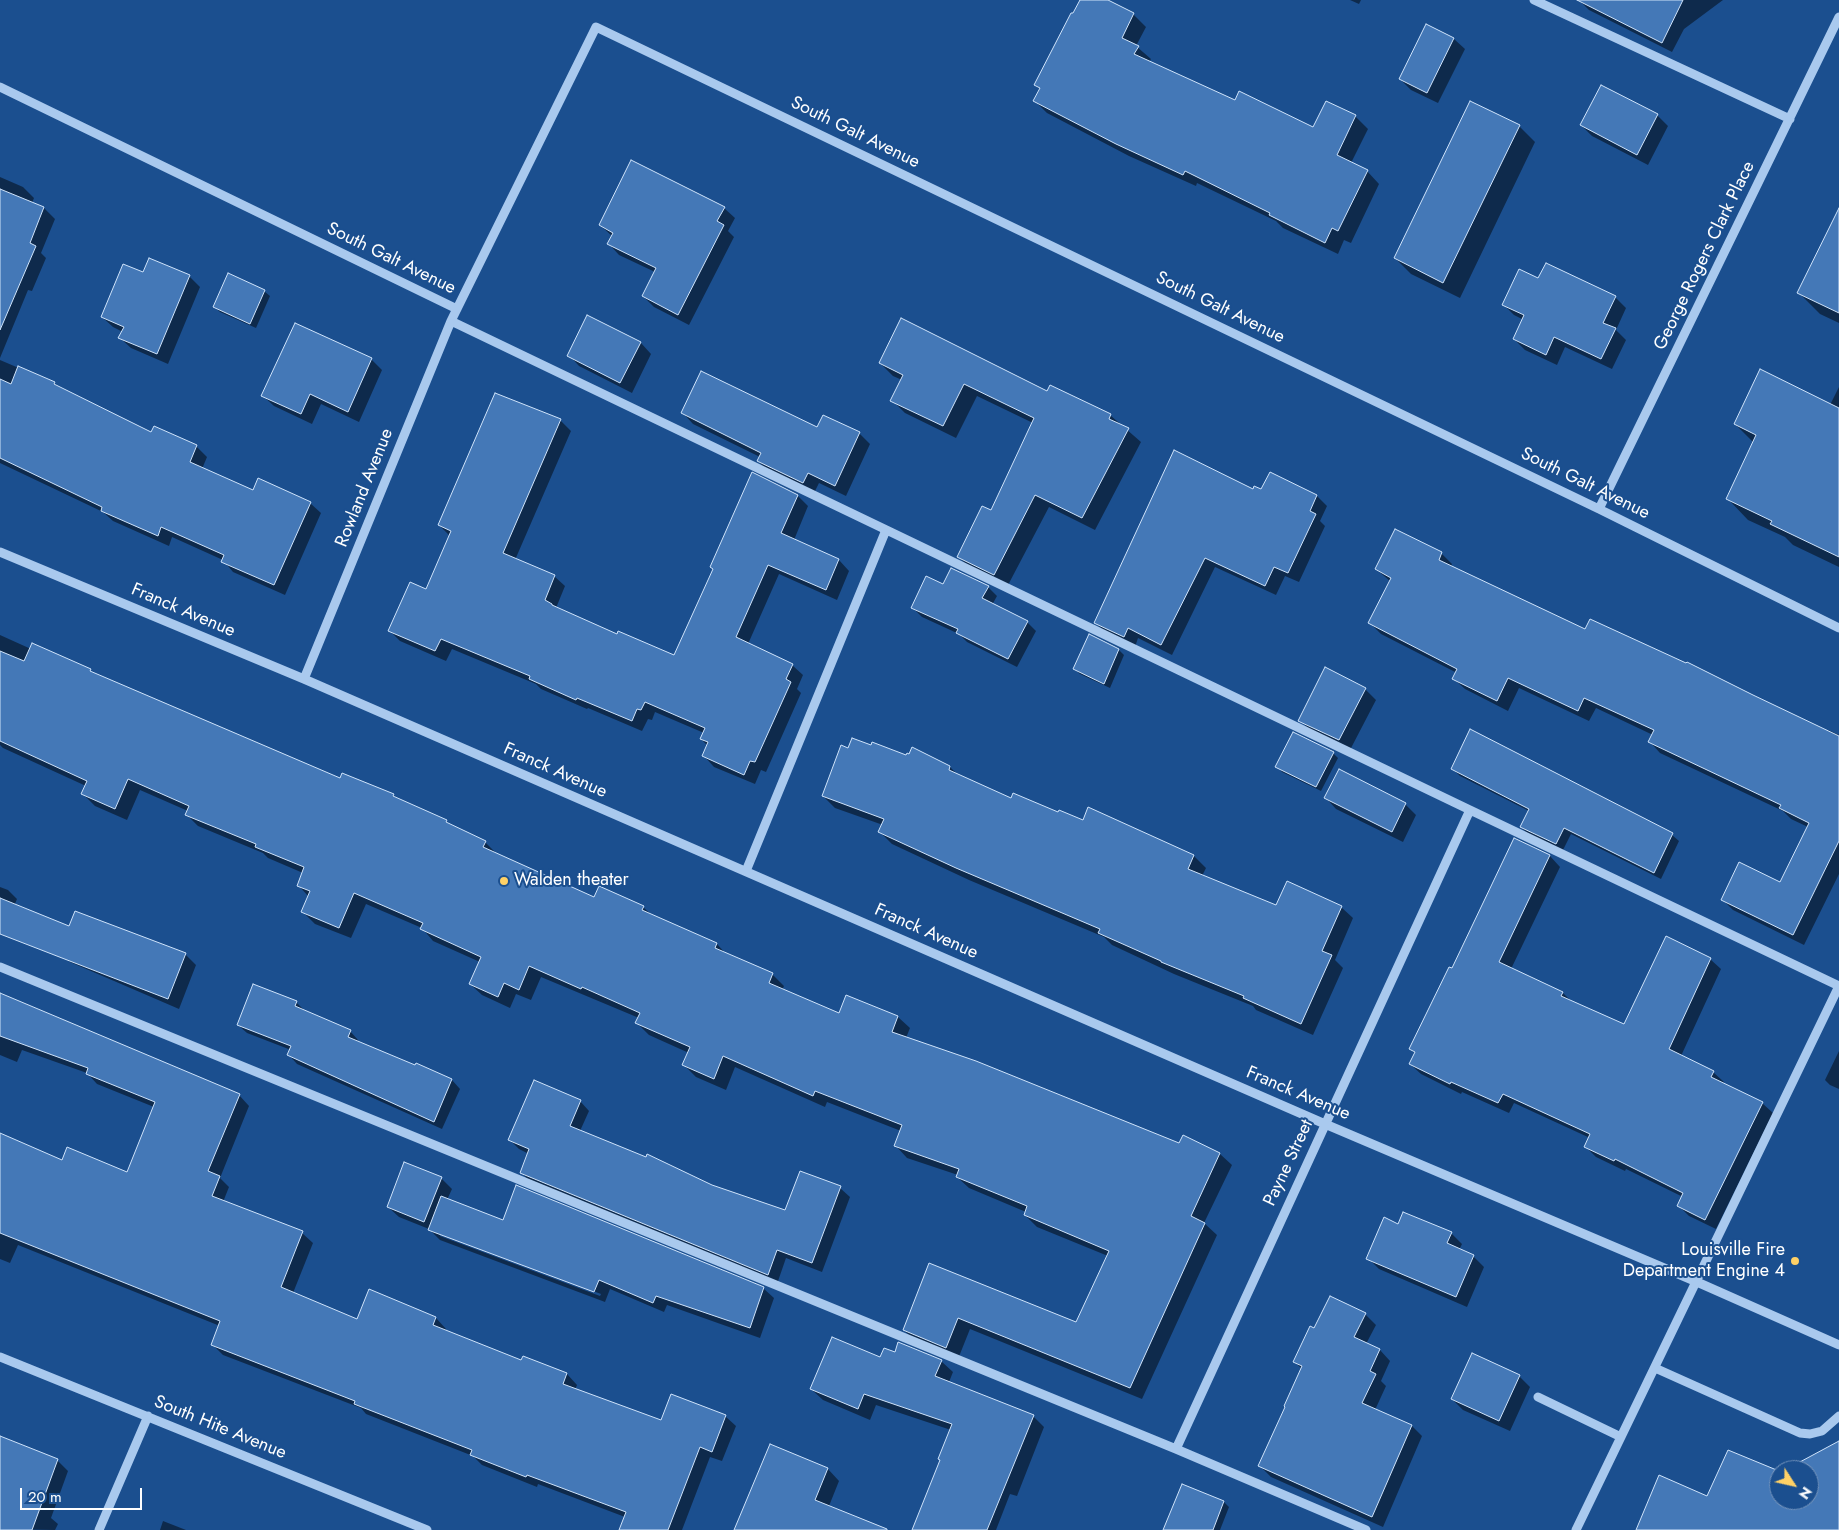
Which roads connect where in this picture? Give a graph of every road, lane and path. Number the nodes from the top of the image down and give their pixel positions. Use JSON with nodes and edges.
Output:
{"nodes":[{"id":1,"x":1534,"y":0,"type":"edge"},
{"id":2,"x":1839,"y":16,"type":"edge"},
{"id":3,"x":0,"y":86,"type":"edge"},
{"id":4,"x":1790,"y":119,"type":"junction"},
{"id":5,"x":457,"y":309,"type":"junction"},
{"id":6,"x":451,"y":320,"type":"junction"},
{"id":7,"x":1600,"y":509,"type":"junction"},
{"id":8,"x":886,"y":530,"type":"junction"},
{"id":9,"x":0,"y":552,"type":"edge"},
{"id":10,"x":1839,"y":628,"type":"edge"},
{"id":11,"x":304,"y":679,"type":"junction"},
{"id":12,"x":1470,"y":810,"type":"junction"},
{"id":13,"x":746,"y":872,"type":"junction"},
{"id":14,"x":0,"y":967,"type":"edge"},
{"id":15,"x":1839,"y":986,"type":"edge"},
{"id":16,"x":1325,"y":1124,"type":"junction"},
{"id":17,"x":1697,"y":1282,"type":"junction"},
{"id":18,"x":1839,"y":1345,"type":"edge"},
{"id":19,"x":0,"y":1357,"type":"edge"},
{"id":20,"x":1655,"y":1368,"type":"junction"},
{"id":21,"x":1538,"y":1397,"type":"dead end"},
{"id":22,"x":148,"y":1416,"type":"junction"},
{"id":23,"x":1839,"y":1416,"type":"edge"},
{"id":24,"x":1621,"y":1437,"type":"junction"},
{"id":25,"x":1176,"y":1448,"type":"junction"},
{"id":26,"x":99,"y":1530,"type":"edge"},
{"id":27,"x":427,"y":1530,"type":"edge"},
{"id":28,"x":1366,"y":1530,"type":"edge"},
{"id":29,"x":1576,"y":1530,"type":"edge"}],
"edges":[{"from":1,"to":4,"type":"street"},
{"from":2,"to":4,"type":"street","name":"George Rogers Clark Place"},
{"from":3,"to":5,"type":"street","name":"South Galt Avenue"},
{"from":4,"to":7,"type":"street","name":"George Rogers Clark Place"},
{"from":5,"to":6,"type":"street","name":"Rowland Avenue"},
{"from":5,"to":7,"type":"street","name":"South Galt Avenue"},
{"from":6,"to":8,"type":"street"},
{"from":6,"to":11,"type":"street","name":"Rowland Avenue"},
{"from":7,"to":10,"type":"street","name":"South Galt Avenue"},
{"from":8,"to":12,"type":"street"},
{"from":8,"to":13,"type":"street"},
{"from":9,"to":11,"type":"street","name":"Franck Avenue"},
{"from":11,"to":13,"type":"street","name":"Franck Avenue"},
{"from":12,"to":15,"type":"street"},
{"from":12,"to":16,"type":"street","name":"Payne Street"},
{"from":13,"to":16,"type":"street","name":"Franck Avenue"},
{"from":14,"to":25,"type":"street"},
{"from":15,"to":17,"type":"street"},
{"from":16,"to":17,"type":"street","name":"Franck Avenue"},
{"from":16,"to":25,"type":"street","name":"Payne Street"},
{"from":17,"to":18,"type":"street","name":"Franck Avenue"},
{"from":17,"to":20,"type":"street"},
{"from":19,"to":22,"type":"street","name":"South Hite Avenue"},
{"from":20,"to":23,"type":"street"},
{"from":20,"to":24,"type":"street"},
{"from":21,"to":24,"type":"street"},
{"from":22,"to":26,"type":"street"},
{"from":22,"to":27,"type":"street","name":"South Hite Avenue"},
{"from":24,"to":29,"type":"street"},
{"from":25,"to":28,"type":"street"}]}
